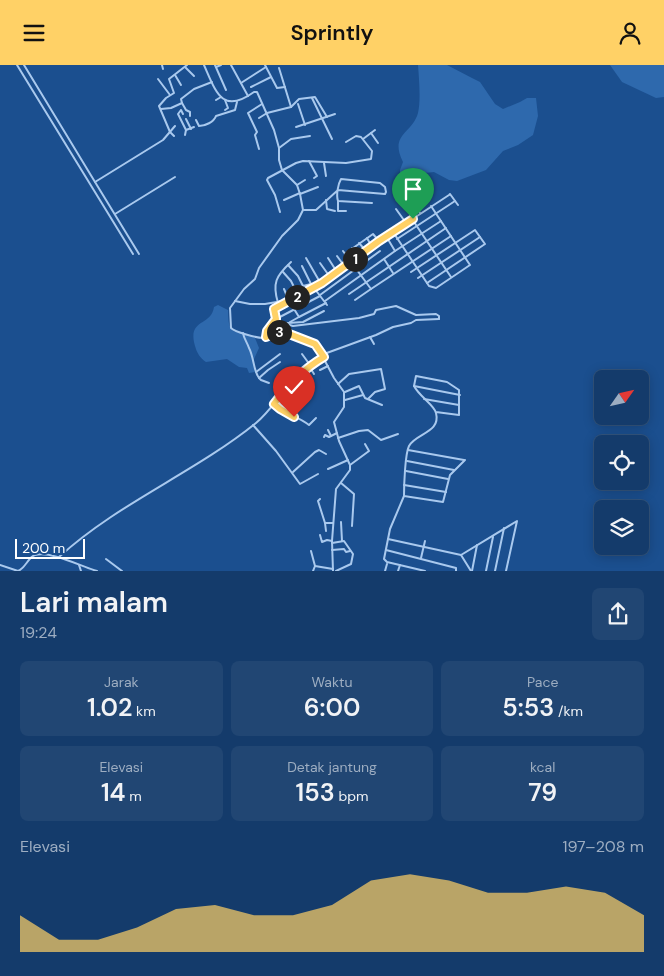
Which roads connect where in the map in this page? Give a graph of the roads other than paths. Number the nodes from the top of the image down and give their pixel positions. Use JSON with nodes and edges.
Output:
{"nodes":[{"id":1,"x":17,"y":65,"type":"edge"},
{"id":2,"x":24,"y":65,"type":"edge"},
{"id":3,"x":162,"y":65,"type":"edge"},
{"id":4,"x":204,"y":65,"type":"edge"},
{"id":5,"x":221,"y":65,"type":"edge"},
{"id":6,"x":231,"y":65,"type":"edge"},
{"id":7,"x":186,"y":66,"type":"edge"},
{"id":8,"x":215,"y":66,"type":"edge"},
{"id":9,"x":265,"y":66,"type":"edge"},
{"id":10,"x":279,"y":68,"type":"dead end"},
{"id":11,"x":163,"y":69,"type":"dead end"},
{"id":12,"x":175,"y":75,"type":"junction"},
{"id":13,"x":194,"y":76,"type":"dead end"},
{"id":14,"x":272,"y":77,"type":"junction"},
{"id":15,"x":158,"y":79,"type":"dead end"},
{"id":16,"x":212,"y":83,"type":"junction"},
{"id":17,"x":241,"y":83,"type":"junction"},
{"id":18,"x":180,"y":85,"type":"dead end"},
{"id":19,"x":251,"y":87,"type":"dead end"},
{"id":20,"x":285,"y":87,"type":"junction"},
{"id":21,"x":226,"y":90,"type":"dead end"},
{"id":22,"x":170,"y":96,"type":"junction"},
{"id":23,"x":248,"y":96,"type":"junction"},
{"id":24,"x":221,"y":97,"type":"junction"},
{"id":25,"x":312,"y":98,"type":"junction"},
{"id":26,"x":216,"y":99,"type":"dead end"},
{"id":27,"x":225,"y":100,"type":"junction"},
{"id":28,"x":237,"y":102,"type":"junction"},
{"id":29,"x":180,"y":103,"type":"junction"},
{"id":30,"x":262,"y":104,"type":"junction"},
{"id":31,"x":298,"y":104,"type":"dead end"},
{"id":32,"x":292,"y":107,"type":"junction"},
{"id":33,"x":160,"y":109,"type":"junction"},
{"id":34,"x":225,"y":110,"type":"dead end"},
{"id":35,"x":267,"y":113,"type":"junction"},
{"id":36,"x":335,"y":114,"type":"dead end"},
{"id":37,"x":190,"y":116,"type":"dead end"},
{"id":38,"x":327,"y":117,"type":"junction"},
{"id":39,"x":259,"y":118,"type":"dead end"},
{"id":40,"x":186,"y":119,"type":"dead end"},
{"id":41,"x":196,"y":119,"type":"dead end"},
{"id":42,"x":323,"y":119,"type":"junction"},
{"id":43,"x":305,"y":125,"type":"junction"},
{"id":44,"x":175,"y":126,"type":"dead end"},
{"id":45,"x":296,"y":127,"type":"dead end"},
{"id":46,"x":186,"y":129,"type":"junction"},
{"id":47,"x":374,"y":130,"type":"dead end"},
{"id":48,"x":170,"y":132,"type":"junction"},
{"id":49,"x":371,"y":133,"type":"junction"},
{"id":50,"x":185,"y":135,"type":"dead end"},
{"id":51,"x":174,"y":136,"type":"dead end"},
{"id":52,"x":310,"y":136,"type":"dead end"},
{"id":53,"x":332,"y":139,"type":"dead end"},
{"id":54,"x":363,"y":139,"type":"junction"},
{"id":55,"x":346,"y":142,"type":"dead end"},
{"id":56,"x":378,"y":143,"type":"dead end"},
{"id":57,"x":279,"y":147,"type":"junction"},
{"id":58,"x":259,"y":149,"type":"dead end"},
{"id":59,"x":74,"y":153,"type":"junction"},
{"id":60,"x":309,"y":161,"type":"junction"},
{"id":61,"x":79,"y":162,"type":"junction"},
{"id":62,"x":324,"y":163,"type":"junction"},
{"id":63,"x":282,"y":170,"type":"junction"},
{"id":64,"x":326,"y":176,"type":"dead end"},
{"id":65,"x":175,"y":177,"type":"dead end"},
{"id":66,"x":314,"y":178,"type":"dead end"},
{"id":67,"x":305,"y":180,"type":"dead end"},
{"id":68,"x":95,"y":182,"type":"junction"},
{"id":69,"x":296,"y":185,"type":"junction"},
{"id":70,"x":318,"y":187,"type":"dead end"},
{"id":71,"x":338,"y":190,"type":"junction"},
{"id":72,"x":300,"y":194,"type":"junction"},
{"id":73,"x":411,"y":199,"type":"dead end"},
{"id":74,"x":284,"y":200,"type":"dead end"},
{"id":75,"x":326,"y":200,"type":"junction"},
{"id":76,"x":338,"y":201,"type":"junction"},
{"id":77,"x":455,"y":201,"type":"junction"},
{"id":78,"x":372,"y":203,"type":"dead end"},
{"id":79,"x":403,"y":204,"type":"dead end"},
{"id":80,"x":458,"y":205,"type":"dead end"},
{"id":81,"x":431,"y":207,"type":"junction"},
{"id":82,"x":396,"y":209,"type":"dead end"},
{"id":83,"x":303,"y":210,"type":"junction"},
{"id":84,"x":335,"y":211,"type":"dead end"},
{"id":85,"x":346,"y":211,"type":"dead end"},
{"id":86,"x":280,"y":212,"type":"dead end"},
{"id":87,"x":115,"y":214,"type":"junction"},
{"id":88,"x":420,"y":214,"type":"junction"},
{"id":89,"x":436,"y":214,"type":"junction"},
{"id":90,"x":412,"y":219,"type":"junction"},
{"id":91,"x":441,"y":221,"type":"junction"},
{"id":92,"x":406,"y":223,"type":"junction"},
{"id":93,"x":417,"y":227,"type":"junction"},
{"id":94,"x":446,"y":228,"type":"junction"},
{"id":95,"x":393,"y":232,"type":"junction"},
{"id":96,"x":422,"y":234,"type":"junction"},
{"id":97,"x":386,"y":236,"type":"junction"},
{"id":98,"x":451,"y":236,"type":"junction"},
{"id":99,"x":480,"y":237,"type":"junction"},
{"id":100,"x":367,"y":238,"type":"junction"},
{"id":101,"x":397,"y":239,"type":"junction"},
{"id":102,"x":379,"y":241,"type":"junction"},
{"id":103,"x":426,"y":241,"type":"junction"},
{"id":104,"x":359,"y":243,"type":"junction"},
{"id":105,"x":455,"y":243,"type":"junction"},
{"id":106,"x":402,"y":246,"type":"junction"},
{"id":107,"x":372,"y":247,"type":"junction"},
{"id":108,"x":352,"y":248,"type":"junction"},
{"id":109,"x":431,"y":248,"type":"junction"},
{"id":110,"x":460,"y":250,"type":"junction"},
{"id":111,"x":366,"y":251,"type":"junction"},
{"id":112,"x":380,"y":251,"type":"dead end"},
{"id":113,"x":396,"y":251,"type":"junction"},
{"id":114,"x":407,"y":253,"type":"junction"},
{"id":115,"x":132,"y":254,"type":"dead end"},
{"id":116,"x":139,"y":254,"type":"dead end"},
{"id":117,"x":436,"y":255,"type":"junction"},
{"id":118,"x":337,"y":256,"type":"dead end"},
{"id":119,"x":358,"y":257,"type":"junction"},
{"id":120,"x":465,"y":257,"type":"junction"},
{"id":121,"x":306,"y":258,"type":"dead end"},
{"id":122,"x":328,"y":258,"type":"dead end"},
{"id":123,"x":384,"y":259,"type":"junction"},
{"id":124,"x":352,"y":261,"type":"junction"},
{"id":125,"x":412,"y":261,"type":"junction"},
{"id":126,"x":291,"y":262,"type":"dead end"},
{"id":127,"x":320,"y":263,"type":"dead end"},
{"id":128,"x":441,"y":263,"type":"junction"},
{"id":129,"x":288,"y":265,"type":"junction"},
{"id":130,"x":302,"y":266,"type":"dead end"},
{"id":131,"x":388,"y":266,"type":"junction"},
{"id":132,"x":345,"y":267,"type":"junction"},
{"id":133,"x":357,"y":267,"type":"junction"},
{"id":134,"x":417,"y":268,"type":"junction"},
{"id":135,"x":446,"y":270,"type":"junction"},
{"id":136,"x":283,"y":271,"type":"junction"},
{"id":137,"x":337,"y":272,"type":"junction"},
{"id":138,"x":411,"y":272,"type":"dead end"},
{"id":139,"x":393,"y":273,"type":"junction"},
{"id":140,"x":362,"y":274,"type":"junction"},
{"id":141,"x":422,"y":275,"type":"junction"},
{"id":142,"x":330,"y":277,"type":"junction"},
{"id":143,"x":418,"y":278,"type":"dead end"},
{"id":144,"x":451,"y":278,"type":"junction"},
{"id":145,"x":366,"y":281,"type":"junction"},
{"id":146,"x":427,"y":283,"type":"junction"},
{"id":147,"x":311,"y":284,"type":"junction"},
{"id":148,"x":321,"y":284,"type":"junction"},
{"id":149,"x":314,"y":288,"type":"junction"},
{"id":150,"x":284,"y":289,"type":"dead end"},
{"id":151,"x":371,"y":289,"type":"junction"},
{"id":152,"x":349,"y":294,"type":"dead end"},
{"id":153,"x":320,"y":295,"type":"junction"},
{"id":154,"x":299,"y":297,"type":"junction"},
{"id":155,"x":355,"y":300,"type":"dead end"},
{"id":156,"x":235,"y":301,"type":"junction"},
{"id":157,"x":289,"y":301,"type":"junction"},
{"id":158,"x":278,"y":303,"type":"junction"},
{"id":159,"x":326,"y":303,"type":"junction"},
{"id":160,"x":294,"y":309,"type":"junction"},
{"id":161,"x":324,"y":311,"type":"dead end"},
{"id":162,"x":299,"y":317,"type":"junction"},
{"id":163,"x":276,"y":319,"type":"junction"},
{"id":164,"x":283,"y":323,"type":"junction"},
{"id":165,"x":288,"y":323,"type":"junction"},
{"id":166,"x":272,"y":325,"type":"junction"},
{"id":167,"x":243,"y":333,"type":"junction"},
{"id":168,"x":266,"y":337,"type":"junction"},
{"id":169,"x":370,"y":337,"type":"junction"},
{"id":170,"x":374,"y":344,"type":"dead end"},
{"id":171,"x":280,"y":354,"type":"dead end"},
{"id":172,"x":302,"y":354,"type":"dead end"},
{"id":173,"x":323,"y":356,"type":"junction"},
{"id":174,"x":280,"y":362,"type":"dead end"},
{"id":175,"x":309,"y":366,"type":"junction"},
{"id":176,"x":328,"y":366,"type":"junction"},
{"id":177,"x":320,"y":370,"type":"dead end"},
{"id":178,"x":256,"y":372,"type":"junction"},
{"id":179,"x":314,"y":374,"type":"dead end"},
{"id":180,"x":283,"y":377,"type":"dead end"},
{"id":181,"x":259,"y":378,"type":"junction"},
{"id":182,"x":277,"y":382,"type":"dead end"},
{"id":183,"x":269,"y":383,"type":"dead end"},
{"id":184,"x":338,"y":384,"type":"junction"},
{"id":185,"x":288,"y":387,"type":"junction"},
{"id":186,"x":414,"y":387,"type":"junction"},
{"id":187,"x":420,"y":388,"type":"junction"},
{"id":188,"x":284,"y":391,"type":"junction"},
{"id":189,"x":344,"y":392,"type":"junction"},
{"id":190,"x":419,"y":394,"type":"junction"},
{"id":191,"x":363,"y":395,"type":"junction"},
{"id":192,"x":460,"y":395,"type":"junction"},
{"id":193,"x":422,"y":398,"type":"junction"},
{"id":194,"x":368,"y":399,"type":"junction"},
{"id":195,"x":345,"y":400,"type":"junction"},
{"id":196,"x":274,"y":404,"type":"junction"},
{"id":197,"x":382,"y":405,"type":"dead end"},
{"id":198,"x":460,"y":405,"type":"junction"},
{"id":199,"x":436,"y":412,"type":"junction"},
{"id":200,"x":316,"y":418,"type":"dead end"},
{"id":201,"x":253,"y":425,"type":"junction"},
{"id":202,"x":328,"y":430,"type":"dead end"},
{"id":203,"x":337,"y":433,"type":"junction"},
{"id":204,"x":398,"y":433,"type":"dead end"},
{"id":205,"x":331,"y":435,"type":"junction"},
{"id":206,"x":324,"y":437,"type":"dead end"},
{"id":207,"x":338,"y":438,"type":"junction"},
{"id":208,"x":365,"y":444,"type":"dead end"},
{"id":209,"x":408,"y":450,"type":"junction"},
{"id":210,"x":326,"y":454,"type":"dead end"},
{"id":211,"x":348,"y":460,"type":"junction"},
{"id":212,"x":407,"y":461,"type":"junction"},
{"id":213,"x":352,"y":467,"type":"junction"},
{"id":214,"x":328,"y":469,"type":"dead end"},
{"id":215,"x":454,"y":470,"type":"junction"},
{"id":216,"x":406,"y":471,"type":"junction"},
{"id":217,"x":292,"y":472,"type":"junction"},
{"id":218,"x":318,"y":474,"type":"dead end"},
{"id":219,"x":448,"y":479,"type":"junction"},
{"id":220,"x":341,"y":483,"type":"junction"},
{"id":221,"x":404,"y":485,"type":"junction"},
{"id":222,"x":446,"y":492,"type":"junction"},
{"id":223,"x":404,"y":496,"type":"junction"},
{"id":224,"x":320,"y":499,"type":"dead end"},
{"id":225,"x":341,"y":522,"type":"dead end"},
{"id":226,"x":325,"y":523,"type":"junction"},
{"id":227,"x":333,"y":523,"type":"junction"},
{"id":228,"x":352,"y":526,"type":"dead end"},
{"id":229,"x":504,"y":529,"type":"junction"},
{"id":230,"x":326,"y":531,"type":"dead end"},
{"id":231,"x":320,"y":535,"type":"dead end"},
{"id":232,"x":493,"y":536,"type":"junction"},
{"id":233,"x":388,"y":539,"type":"junction"},
{"id":234,"x":342,"y":541,"type":"junction"},
{"id":235,"x":425,"y":541,"type":"dead end"},
{"id":236,"x":332,"y":542,"type":"junction"},
{"id":237,"x":477,"y":545,"type":"junction"},
{"id":238,"x":424,"y":546,"type":"junction"},
{"id":239,"x":332,"y":550,"type":"junction"},
{"id":240,"x":386,"y":550,"type":"junction"},
{"id":241,"x":311,"y":551,"type":"dead end"},
{"id":242,"x":350,"y":551,"type":"junction"},
{"id":243,"x":461,"y":555,"type":"junction"},
{"id":244,"x":59,"y":557,"type":"junction"},
{"id":245,"x":420,"y":557,"type":"junction"},
{"id":246,"x":106,"y":559,"type":"dead end"},
{"id":247,"x":387,"y":562,"type":"junction"},
{"id":248,"x":0,"y":565,"type":"edge"},
{"id":249,"x":80,"y":565,"type":"junction"},
{"id":250,"x":400,"y":565,"type":"junction"},
{"id":251,"x":315,"y":566,"type":"junction"},
{"id":252,"x":406,"y":567,"type":"junction"},
{"id":253,"x":416,"y":570,"type":"edge"},
{"id":254,"x":15,"y":571,"type":"edge"},
{"id":255,"x":81,"y":571,"type":"edge"},
{"id":256,"x":97,"y":571,"type":"edge"},
{"id":257,"x":122,"y":571,"type":"edge"},
{"id":258,"x":313,"y":571,"type":"edge"},
{"id":259,"x":334,"y":571,"type":"edge"},
{"id":260,"x":385,"y":571,"type":"edge"},
{"id":261,"x":398,"y":571,"type":"edge"},
{"id":262,"x":404,"y":571,"type":"edge"},
{"id":263,"x":425,"y":571,"type":"edge"},
{"id":264,"x":456,"y":571,"type":"edge"},
{"id":265,"x":472,"y":571,"type":"edge"},
{"id":266,"x":486,"y":571,"type":"edge"},
{"id":267,"x":495,"y":571,"type":"edge"},
{"id":268,"x":506,"y":571,"type":"edge"}],
"edges":[{"from":1,"to":59,"type":"street"},
{"from":2,"to":59,"type":"street"},
{"from":3,"to":11,"type":"street"},
{"from":4,"to":16,"type":"street"},
{"from":5,"to":8,"type":"street"},
{"from":6,"to":17,"type":"street"},
{"from":7,"to":12,"type":"street"},
{"from":7,"to":13,"type":"street"},
{"from":8,"to":21,"type":"street"},
{"from":9,"to":14,"type":"street"},
{"from":9,"to":17,"type":"street"},
{"from":10,"to":20,"type":"street"},
{"from":12,"to":18,"type":"street"},
{"from":12,"to":22,"type":"street"},
{"from":14,"to":19,"type":"street"},
{"from":14,"to":20,"type":"street"},
{"from":15,"to":22,"type":"street"},
{"from":16,"to":24,"type":"street"},
{"from":16,"to":29,"type":"street"},
{"from":17,"to":23,"type":"street"},
{"from":20,"to":32,"type":"street"},
{"from":22,"to":33,"type":"street"},
{"from":23,"to":28,"type":"street"},
{"from":23,"to":30,"type":"street"},
{"from":24,"to":26,"type":"street"},
{"from":24,"to":27,"type":"street"},
{"from":25,"to":32,"type":"street"},
{"from":25,"to":38,"type":"street"},
{"from":25,"to":42,"type":"street"},
{"from":27,"to":28,"type":"street"},
{"from":27,"to":34,"type":"street"},
{"from":28,"to":41,"type":"street"},
{"from":29,"to":33,"type":"street"},
{"from":29,"to":37,"type":"street"},
{"from":29,"to":46,"type":"street"},
{"from":30,"to":35,"type":"street"},
{"from":30,"to":58,"type":"street"},
{"from":31,"to":43,"type":"street"},
{"from":32,"to":35,"type":"street"},
{"from":33,"to":48,"type":"street"},
{"from":35,"to":39,"type":"street"},
{"from":35,"to":57,"type":"street"},
{"from":36,"to":38,"type":"street"},
{"from":38,"to":42,"type":"street"},
{"from":40,"to":46,"type":"street"},
{"from":42,"to":43,"type":"street"},
{"from":42,"to":53,"type":"street"},
{"from":43,"to":45,"type":"street"},
{"from":44,"to":48,"type":"street"},
{"from":46,"to":50,"type":"street"},
{"from":47,"to":49,"type":"street"},
{"from":48,"to":51,"type":"street"},
{"from":48,"to":68,"type":"street"},
{"from":49,"to":54,"type":"street"},
{"from":49,"to":56,"type":"street"},
{"from":52,"to":57,"type":"street"},
{"from":54,"to":55,"type":"street"},
{"from":54,"to":62,"type":"street"},
{"from":57,"to":63,"type":"street"},
{"from":59,"to":61,"type":"street"},
{"from":59,"to":61,"type":"street"},
{"from":60,"to":62,"type":"street"},
{"from":60,"to":63,"type":"street"},
{"from":60,"to":66,"type":"street"},
{"from":61,"to":68,"type":"street"},
{"from":61,"to":115,"type":"street"},
{"from":62,"to":64,"type":"street"},
{"from":63,"to":69,"type":"street"},
{"from":63,"to":86,"type":"street"},
{"from":65,"to":87,"type":"street"},
{"from":67,"to":69,"type":"street"},
{"from":68,"to":87,"type":"street"},
{"from":69,"to":72,"type":"street"},
{"from":70,"to":72,"type":"street"},
{"from":71,"to":71,"type":"street"},
{"from":71,"to":75,"type":"street"},
{"from":71,"to":76,"type":"street"},
{"from":72,"to":74,"type":"street"},
{"from":72,"to":83,"type":"street"},
{"from":73,"to":88,"type":"street"},
{"from":75,"to":83,"type":"street"},
{"from":75,"to":84,"type":"street"},
{"from":76,"to":78,"type":"street"},
{"from":76,"to":85,"type":"street"},
{"from":77,"to":80,"type":"street"},
{"from":77,"to":81,"type":"street"},
{"from":77,"to":89,"type":"street"},
{"from":79,"to":90,"type":"street"},
{"from":81,"to":88,"type":"street"},
{"from":81,"to":89,"type":"street"},
{"from":82,"to":92,"type":"street"},
{"from":83,"to":156,"type":"street"},
{"from":87,"to":116,"type":"street"},
{"from":88,"to":90,"type":"street"},
{"from":89,"to":91,"type":"street"},
{"from":89,"to":93,"type":"street"},
{"from":90,"to":92,"type":"street"},
{"from":90,"to":93,"type":"street"},
{"from":91,"to":94,"type":"street"},
{"from":91,"to":96,"type":"street"},
{"from":92,"to":95,"type":"street"},
{"from":93,"to":96,"type":"street"},
{"from":93,"to":101,"type":"street"},
{"from":94,"to":98,"type":"street"},
{"from":94,"to":103,"type":"street"},
{"from":95,"to":97,"type":"street"},
{"from":95,"to":101,"type":"street"},
{"from":96,"to":103,"type":"street"},
{"from":96,"to":106,"type":"street"},
{"from":97,"to":102,"type":"street"},
{"from":97,"to":113,"type":"street"},
{"from":98,"to":105,"type":"street"},
{"from":98,"to":109,"type":"street"},
{"from":99,"to":105,"type":"street"},
{"from":99,"to":110,"type":"street"},
{"from":99,"to":120,"type":"street"},
{"from":100,"to":102,"type":"street"},
{"from":100,"to":104,"type":"street"},
{"from":100,"to":107,"type":"street"},
{"from":101,"to":106,"type":"street"},
{"from":102,"to":107,"type":"street"},
{"from":103,"to":109,"type":"street"},
{"from":103,"to":114,"type":"street"},
{"from":104,"to":108,"type":"street"},
{"from":104,"to":111,"type":"street"},
{"from":105,"to":110,"type":"street"},
{"from":105,"to":117,"type":"street"},
{"from":106,"to":113,"type":"street"},
{"from":106,"to":114,"type":"street"},
{"from":107,"to":111,"type":"street"},
{"from":108,"to":119,"type":"street"},
{"from":108,"to":124,"type":"street"},
{"from":109,"to":117,"type":"street"},
{"from":109,"to":125,"type":"street"},
{"from":110,"to":120,"type":"street"},
{"from":110,"to":128,"type":"street"},
{"from":111,"to":119,"type":"street"},
{"from":112,"to":133,"type":"street"},
{"from":113,"to":123,"type":"street"},
{"from":114,"to":125,"type":"street"},
{"from":114,"to":131,"type":"street"},
{"from":117,"to":128,"type":"street"},
{"from":117,"to":134,"type":"street"},
{"from":118,"to":132,"type":"street"},
{"from":119,"to":124,"type":"street"},
{"from":120,"to":135,"type":"street"},
{"from":120,"to":144,"type":"street"},
{"from":121,"to":148,"type":"street"},
{"from":122,"to":137,"type":"street"},
{"from":123,"to":131,"type":"street"},
{"from":123,"to":140,"type":"street"},
{"from":124,"to":132,"type":"street"},
{"from":124,"to":133,"type":"street"},
{"from":125,"to":134,"type":"street"},
{"from":125,"to":139,"type":"street"},
{"from":126,"to":129,"type":"street"},
{"from":127,"to":142,"type":"street"},
{"from":128,"to":135,"type":"street"},
{"from":128,"to":141,"type":"street"},
{"from":129,"to":136,"type":"street"},
{"from":129,"to":147,"type":"street"},
{"from":130,"to":147,"type":"street"},
{"from":131,"to":139,"type":"street"},
{"from":131,"to":145,"type":"street"},
{"from":132,"to":137,"type":"street"},
{"from":133,"to":140,"type":"street"},
{"from":133,"to":153,"type":"street"},
{"from":134,"to":138,"type":"street"},
{"from":134,"to":141,"type":"street"},
{"from":135,"to":144,"type":"street"},
{"from":135,"to":146,"type":"street"},
{"from":136,"to":154,"type":"street"},
{"from":136,"to":158,"type":"street"},
{"from":137,"to":142,"type":"street"},
{"from":139,"to":151,"type":"street"},
{"from":140,"to":145,"type":"street"},
{"from":140,"to":159,"type":"street"},
{"from":141,"to":143,"type":"street"},
{"from":141,"to":146,"type":"street"},
{"from":142,"to":148,"type":"street"},
{"from":144,"to":146,"type":"street"},
{"from":145,"to":151,"type":"street"},
{"from":145,"to":152,"type":"street"},
{"from":147,"to":149,"type":"street"},
{"from":148,"to":149,"type":"street"},
{"from":149,"to":153,"type":"street"},
{"from":149,"to":154,"type":"street"},
{"from":150,"to":157,"type":"street"},
{"from":151,"to":155,"type":"street"},
{"from":153,"to":159,"type":"street"},
{"from":153,"to":160,"type":"street"},
{"from":154,"to":157,"type":"street"},
{"from":156,"to":158,"type":"street"},
{"from":156,"to":167,"type":"street"},
{"from":157,"to":158,"type":"street"},
{"from":157,"to":163,"type":"street"},
{"from":159,"to":162,"type":"street"},
{"from":160,"to":162,"type":"street"},
{"from":160,"to":163,"type":"street"},
{"from":161,"to":165,"type":"street"},
{"from":162,"to":165,"type":"street"},
{"from":163,"to":166,"type":"street"},
{"from":164,"to":165,"type":"street"},
{"from":164,"to":166,"type":"street"},
{"from":164,"to":169,"type":"street"},
{"from":166,"to":168,"type":"street"},
{"from":167,"to":168,"type":"street"},
{"from":167,"to":178,"type":"street"},
{"from":168,"to":173,"type":"street"},
{"from":169,"to":170,"type":"street"},
{"from":169,"to":173,"type":"street"},
{"from":171,"to":178,"type":"street"},
{"from":172,"to":175,"type":"street"},
{"from":173,"to":175,"type":"street"},
{"from":173,"to":176,"type":"street"},
{"from":174,"to":181,"type":"street"},
{"from":175,"to":179,"type":"street"},
{"from":175,"to":185,"type":"street"},
{"from":176,"to":177,"type":"street"},
{"from":176,"to":184,"type":"street"},
{"from":178,"to":181,"type":"street"},
{"from":180,"to":185,"type":"street"},
{"from":181,"to":183,"type":"street"},
{"from":182,"to":188,"type":"street"},
{"from":184,"to":189,"type":"street"},
{"from":184,"to":194,"type":"street"},
{"from":185,"to":188,"type":"street"},
{"from":186,"to":187,"type":"street"},
{"from":186,"to":190,"type":"street"},
{"from":186,"to":192,"type":"street"},
{"from":187,"to":190,"type":"street"},
{"from":187,"to":192,"type":"street"},
{"from":188,"to":196,"type":"street"},
{"from":189,"to":191,"type":"street"},
{"from":189,"to":195,"type":"street"},
{"from":190,"to":193,"type":"street"},
{"from":191,"to":194,"type":"street"},
{"from":191,"to":195,"type":"street"},
{"from":192,"to":198,"type":"street"},
{"from":193,"to":198,"type":"street"},
{"from":193,"to":199,"type":"street"},
{"from":194,"to":197,"type":"street"},
{"from":195,"to":203,"type":"street"},
{"from":196,"to":200,"type":"street"},
{"from":196,"to":201,"type":"street"},
{"from":198,"to":199,"type":"street"},
{"from":199,"to":209,"type":"street"},
{"from":201,"to":217,"type":"street"},
{"from":201,"to":244,"type":"street"},
{"from":202,"to":205,"type":"street"},
{"from":203,"to":205,"type":"street"},
{"from":203,"to":207,"type":"street"},
{"from":204,"to":207,"type":"street"},
{"from":205,"to":206,"type":"street"},
{"from":207,"to":211,"type":"street"},
{"from":208,"to":213,"type":"street"},
{"from":209,"to":212,"type":"street"},
{"from":209,"to":215,"type":"street"},
{"from":210,"to":217,"type":"street"},
{"from":211,"to":213,"type":"street"},
{"from":211,"to":214,"type":"street"},
{"from":212,"to":215,"type":"street"},
{"from":212,"to":216,"type":"street"},
{"from":213,"to":220,"type":"street"},
{"from":215,"to":219,"type":"street"},
{"from":216,"to":219,"type":"street"},
{"from":216,"to":221,"type":"street"},
{"from":217,"to":218,"type":"street"},
{"from":219,"to":222,"type":"street"},
{"from":220,"to":227,"type":"street"},
{"from":220,"to":228,"type":"street"},
{"from":221,"to":222,"type":"street"},
{"from":221,"to":223,"type":"street"},
{"from":222,"to":223,"type":"street"},
{"from":223,"to":233,"type":"street"},
{"from":224,"to":226,"type":"street"},
{"from":225,"to":234,"type":"street"},
{"from":226,"to":227,"type":"street"},
{"from":226,"to":230,"type":"street"},
{"from":227,"to":236,"type":"street"},
{"from":229,"to":232,"type":"street"},
{"from":229,"to":267,"type":"street"},
{"from":229,"to":268,"type":"street"},
{"from":231,"to":236,"type":"street"},
{"from":232,"to":237,"type":"street"},
{"from":232,"to":266,"type":"street"},
{"from":233,"to":238,"type":"street"},
{"from":233,"to":240,"type":"street"},
{"from":234,"to":236,"type":"street"},
{"from":234,"to":242,"type":"street"},
{"from":235,"to":238,"type":"street"},
{"from":236,"to":239,"type":"street"},
{"from":237,"to":243,"type":"street"},
{"from":237,"to":265,"type":"street"},
{"from":238,"to":243,"type":"street"},
{"from":238,"to":245,"type":"street"},
{"from":239,"to":242,"type":"street"},
{"from":239,"to":259,"type":"street"},
{"from":240,"to":245,"type":"street"},
{"from":240,"to":247,"type":"street"},
{"from":241,"to":251,"type":"street"},
{"from":242,"to":259,"type":"street"},
{"from":243,"to":265,"type":"street"},
{"from":244,"to":249,"type":"street"},
{"from":244,"to":254,"type":"street"},
{"from":245,"to":264,"type":"street"},
{"from":246,"to":257,"type":"street"},
{"from":247,"to":250,"type":"street"},
{"from":247,"to":260,"type":"street"},
{"from":248,"to":254,"type":"street"},
{"from":249,"to":255,"type":"street"},
{"from":249,"to":256,"type":"street"},
{"from":250,"to":252,"type":"street"},
{"from":250,"to":261,"type":"street"},
{"from":251,"to":258,"type":"street"},
{"from":251,"to":259,"type":"street"},
{"from":252,"to":253,"type":"street"},
{"from":252,"to":262,"type":"street"},
{"from":253,"to":263,"type":"street"}]}
